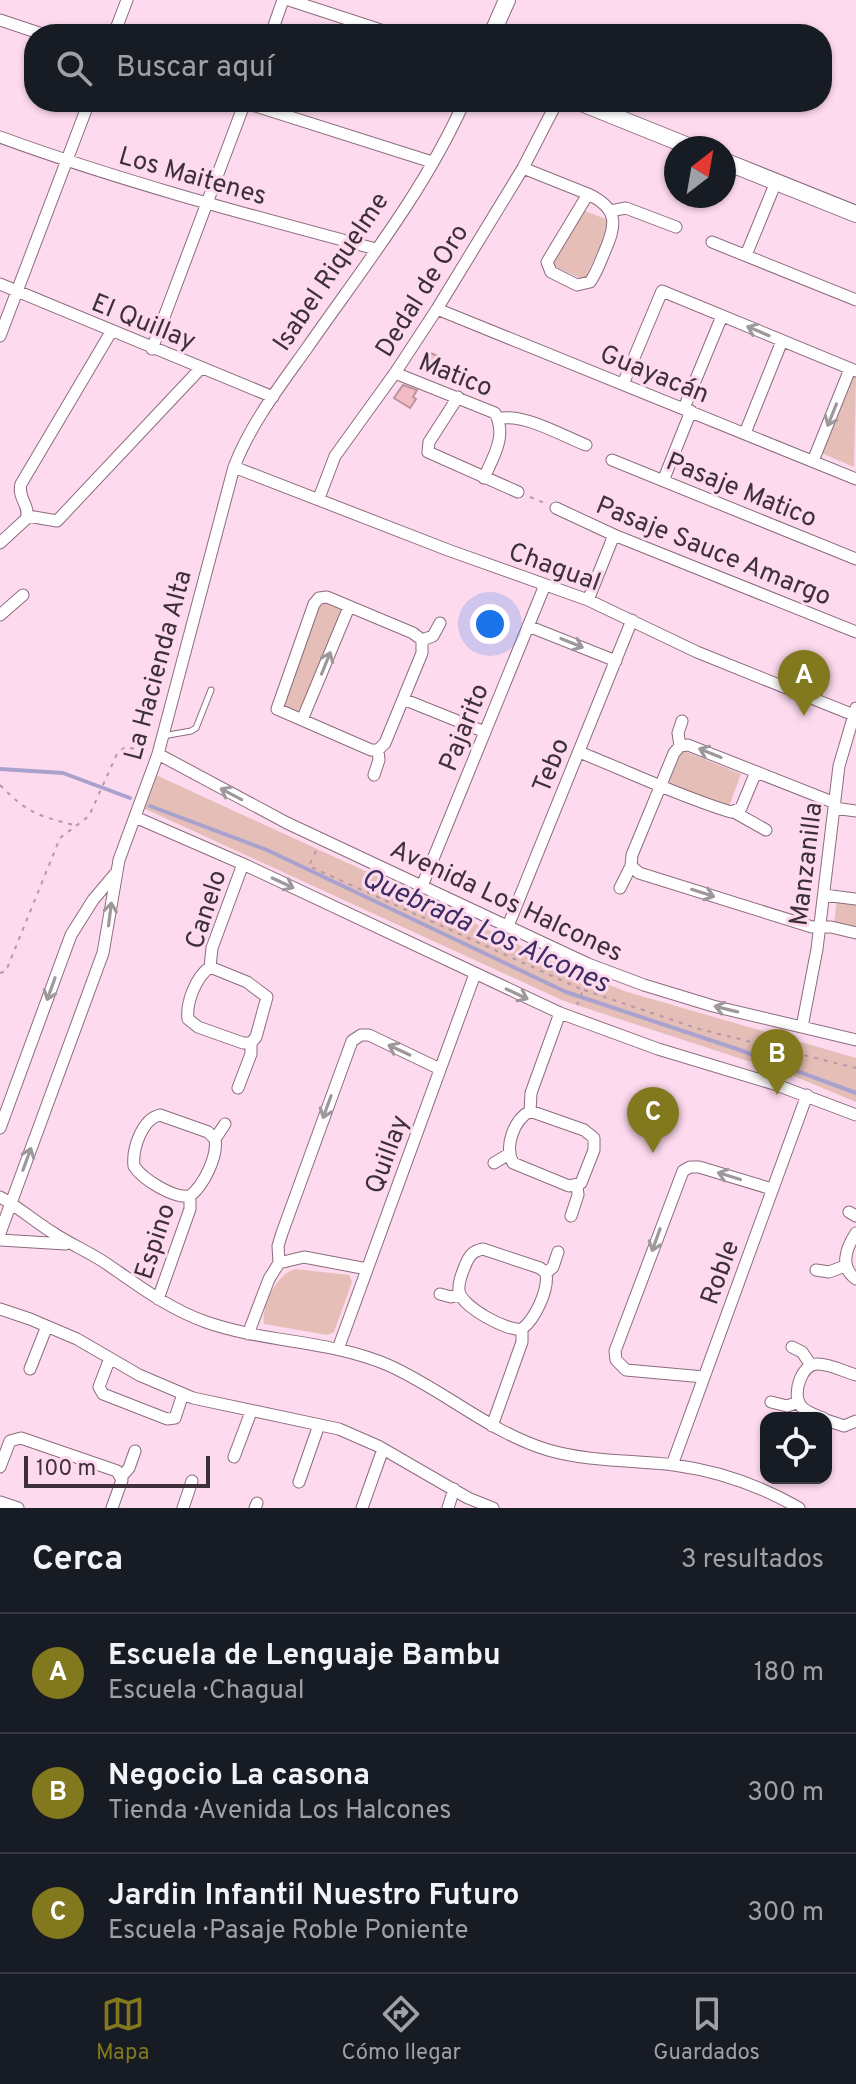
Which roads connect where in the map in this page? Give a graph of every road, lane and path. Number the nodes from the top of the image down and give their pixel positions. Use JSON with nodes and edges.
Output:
{"nodes":[{"id":1,"x":127,"y":0,"type":"edge"},
{"id":2,"x":286,"y":0,"type":"edge"},
{"id":3,"x":507,"y":0,"type":"edge"},
{"id":4,"x":0,"y":20,"type":"edge"},
{"id":5,"x":118,"y":24,"type":"edge"},
{"id":6,"x":275,"y":24,"type":"edge"},
{"id":7,"x":362,"y":24,"type":"edge"},
{"id":8,"x":496,"y":24,"type":"edge"},
{"id":9,"x":24,"y":28,"type":"edge"},
{"id":10,"x":85,"y":112,"type":"edge"},
{"id":11,"x":240,"y":112,"type":"edge"},
{"id":12,"x":275,"y":112,"type":"edge"},
{"id":13,"x":459,"y":112,"type":"edge"},
{"id":14,"x":552,"y":112,"type":"edge"},
{"id":15,"x":604,"y":112,"type":"edge"},
{"id":16,"x":664,"y":136,"type":"edge"},
{"id":17,"x":0,"y":137,"type":"edge"},
{"id":18,"x":67,"y":161,"type":"junction"},
{"id":19,"x":432,"y":162,"type":"junction"},
{"id":20,"x":736,"y":166,"type":"edge"},
{"id":21,"x":523,"y":168,"type":"junction"},
{"id":22,"x":776,"y":182,"type":"junction"},
{"id":23,"x":588,"y":194,"type":"junction"},
{"id":24,"x":206,"y":204,"type":"junction"},
{"id":25,"x":610,"y":211,"type":"junction"},
{"id":26,"x":856,"y":214,"type":"edge"},
{"id":27,"x":676,"y":227,"type":"dead end"},
{"id":28,"x":712,"y":242,"type":"dead end"},
{"id":29,"x":376,"y":249,"type":"junction"},
{"id":30,"x":746,"y":255,"type":"junction"},
{"id":31,"x":0,"y":284,"type":"edge"},
{"id":32,"x":19,"y":292,"type":"junction"},
{"id":33,"x":856,"y":300,"type":"edge"},
{"id":34,"x":437,"y":309,"type":"junction"},
{"id":35,"x":5,"y":310,"type":"edge"},
{"id":36,"x":722,"y":316,"type":"junction"},
{"id":37,"x":111,"y":332,"type":"junction"},
{"id":38,"x":0,"y":336,"type":"edge"},
{"id":39,"x":782,"y":341,"type":"junction"},
{"id":40,"x":152,"y":349,"type":"junction"},
{"id":41,"x":201,"y":368,"type":"junction"},
{"id":42,"x":853,"y":370,"type":"edge"},
{"id":43,"x":395,"y":373,"type":"junction"},
{"id":44,"x":623,"y":384,"type":"junction"},
{"id":45,"x":273,"y":397,"type":"junction"},
{"id":46,"x":458,"y":397,"type":"junction"},
{"id":47,"x":688,"y":410,"type":"junction"},
{"id":48,"x":498,"y":419,"type":"junction"},
{"id":49,"x":745,"y":433,"type":"junction"},
{"id":50,"x":586,"y":445,"type":"dead end"},
{"id":51,"x":612,"y":460,"type":"dead end"},
{"id":52,"x":813,"y":461,"type":"junction"},
{"id":53,"x":234,"y":467,"type":"junction"},
{"id":54,"x":484,"y":478,"type":"junction"},
{"id":55,"x":856,"y":479,"type":"edge"},
{"id":56,"x":663,"y":481,"type":"junction"},
{"id":57,"x":518,"y":492,"type":"joint"},
{"id":58,"x":319,"y":498,"type":"junction"},
{"id":59,"x":556,"y":508,"type":"joint"},
{"id":60,"x":28,"y":516,"type":"junction"},
{"id":61,"x":614,"y":535,"type":"junction"},
{"id":62,"x":0,"y":543,"type":"edge"},
{"id":63,"x":856,"y":559,"type":"edge"},
{"id":64,"x":545,"y":585,"type":"junction"},
{"id":65,"x":23,"y":595,"type":"dead end"},
{"id":66,"x":588,"y":600,"type":"junction"},
{"id":67,"x":349,"y":607,"type":"junction"},
{"id":68,"x":0,"y":615,"type":"edge"},
{"id":69,"x":632,"y":620,"type":"junction"},
{"id":70,"x":440,"y":623,"type":"dead end"},
{"id":71,"x":528,"y":626,"type":"junction"},
{"id":72,"x":856,"y":632,"type":"edge"},
{"id":73,"x":422,"y":640,"type":"junction"},
{"id":74,"x":616,"y":661,"type":"junction"},
{"id":75,"x":211,"y":690,"type":"dead end"},
{"id":76,"x":403,"y":699,"type":"junction"},
{"id":77,"x":855,"y":713,"type":"edge"},
{"id":78,"x":302,"y":720,"type":"junction"},
{"id":79,"x":682,"y":721,"type":"dead end"},
{"id":80,"x":485,"y":732,"type":"junction"},
{"id":81,"x":161,"y":736,"type":"junction"},
{"id":82,"x":680,"y":746,"type":"junction"},
{"id":83,"x":378,"y":750,"type":"junction"},
{"id":84,"x":579,"y":752,"type":"junction"},
{"id":85,"x":158,"y":754,"type":"junction"},
{"id":86,"x":756,"y":772,"type":"junction"},
{"id":87,"x":374,"y":775,"type":"dead end"},
{"id":88,"x":0,"y":785,"type":"edge"},
{"id":89,"x":661,"y":786,"type":"junction"},
{"id":90,"x":834,"y":806,"type":"junction"},
{"id":91,"x":856,"y":811,"type":"edge"},
{"id":92,"x":734,"y":812,"type":"junction"},
{"id":93,"x":135,"y":817,"type":"junction"},
{"id":94,"x":78,"y":826,"type":"junction"},
{"id":95,"x":766,"y":830,"type":"dead end"},
{"id":96,"x":321,"y":839,"type":"junction"},
{"id":97,"x":243,"y":864,"type":"junction"},
{"id":98,"x":631,"y":866,"type":"junction"},
{"id":99,"x":116,"y":873,"type":"junction"},
{"id":100,"x":422,"y":886,"type":"junction"},
{"id":101,"x":620,"y":888,"type":"dead end"},
{"id":102,"x":824,"y":895,"type":"junction"},
{"id":103,"x":856,"y":899,"type":"edge"},
{"id":104,"x":508,"y":926,"type":"junction"},
{"id":105,"x":820,"y":927,"type":"junction"},
{"id":106,"x":856,"y":933,"type":"edge"},
{"id":107,"x":210,"y":967,"type":"junction"},
{"id":108,"x":0,"y":973,"type":"edge"},
{"id":109,"x":475,"y":974,"type":"junction"},
{"id":110,"x":583,"y":990,"type":"junction"},
{"id":111,"x":566,"y":1016,"type":"junction"},
{"id":112,"x":802,"y":1027,"type":"junction"},
{"id":113,"x":856,"y":1040,"type":"edge"},
{"id":114,"x":251,"y":1043,"type":"junction"},
{"id":115,"x":856,"y":1068,"type":"edge"},
{"id":116,"x":440,"y":1069,"type":"junction"},
{"id":117,"x":238,"y":1088,"type":"dead end"},
{"id":118,"x":807,"y":1095,"type":"junction"},
{"id":119,"x":530,"y":1111,"type":"junction"},
{"id":120,"x":856,"y":1115,"type":"edge"},
{"id":121,"x":225,"y":1124,"type":"dead end"},
{"id":122,"x":0,"y":1128,"type":"edge"},
{"id":123,"x":215,"y":1139,"type":"junction"},
{"id":124,"x":509,"y":1154,"type":"junction"},
{"id":125,"x":494,"y":1163,"type":"dead end"},
{"id":126,"x":577,"y":1185,"type":"junction"},
{"id":127,"x":772,"y":1189,"type":"junction"},
{"id":128,"x":190,"y":1196,"type":"junction"},
{"id":129,"x":6,"y":1200,"type":"edge"},
{"id":130,"x":571,"y":1216,"type":"dead end"},
{"id":131,"x":0,"y":1233,"type":"edge"},
{"id":132,"x":856,"y":1233,"type":"edge"},
{"id":133,"x":0,"y":1240,"type":"edge"},
{"id":134,"x":75,"y":1246,"type":"junction"},
{"id":135,"x":558,"y":1252,"type":"dead end"},
{"id":136,"x":279,"y":1263,"type":"junction"},
{"id":137,"x":845,"y":1266,"type":"junction"},
{"id":138,"x":367,"y":1269,"type":"junction"},
{"id":139,"x":816,"y":1270,"type":"dead end"},
{"id":140,"x":546,"y":1273,"type":"junction"},
{"id":141,"x":856,"y":1279,"type":"edge"},
{"id":142,"x":440,"y":1294,"type":"dead end"},
{"id":143,"x":460,"y":1295,"type":"junction"},
{"id":144,"x":158,"y":1299,"type":"junction"},
{"id":145,"x":0,"y":1309,"type":"edge"},
{"id":146,"x":47,"y":1326,"type":"junction"},
{"id":147,"x":522,"y":1329,"type":"junction"},
{"id":148,"x":248,"y":1334,"type":"junction"},
{"id":149,"x":792,"y":1347,"type":"dead end"},
{"id":150,"x":338,"y":1349,"type":"junction"},
{"id":151,"x":110,"y":1358,"type":"junction"},
{"id":152,"x":811,"y":1365,"type":"junction"},
{"id":153,"x":30,"y":1369,"type":"dead end"},
{"id":154,"x":856,"y":1375,"type":"edge"},
{"id":155,"x":704,"y":1377,"type":"junction"},
{"id":156,"x":183,"y":1394,"type":"junction"},
{"id":157,"x":771,"y":1402,"type":"dead end"},
{"id":158,"x":799,"y":1402,"type":"junction"},
{"id":159,"x":251,"y":1412,"type":"junction"},
{"id":160,"x":809,"y":1412,"type":"edge"},
{"id":161,"x":832,"y":1422,"type":"edge"},
{"id":162,"x":319,"y":1425,"type":"junction"},
{"id":163,"x":854,"y":1425,"type":"edge"},
{"id":164,"x":492,"y":1426,"type":"junction"},
{"id":165,"x":383,"y":1449,"type":"junction"},
{"id":166,"x":135,"y":1451,"type":"dead end"},
{"id":167,"x":234,"y":1457,"type":"dead end"},
{"id":168,"x":672,"y":1465,"type":"junction"},
{"id":169,"x":0,"y":1467,"type":"edge"},
{"id":170,"x":122,"y":1476,"type":"junction"},
{"id":171,"x":192,"y":1481,"type":"dead end"},
{"id":172,"x":299,"y":1482,"type":"dead end"},
{"id":173,"x":454,"y":1489,"type":"junction"},
{"id":174,"x":0,"y":1502,"type":"edge"},
{"id":175,"x":18,"y":1508,"type":"edge"},
{"id":176,"x":114,"y":1508,"type":"edge"},
{"id":177,"x":183,"y":1508,"type":"edge"},
{"id":178,"x":362,"y":1508,"type":"edge"},
{"id":179,"x":448,"y":1508,"type":"edge"},
{"id":180,"x":493,"y":1508,"type":"edge"},
{"id":181,"x":799,"y":1508,"type":"edge"}],
"edges":[{"from":1,"to":5,"type":"street"},
{"from":2,"to":6,"type":"street"},
{"from":2,"to":7,"type":"street"},
{"from":3,"to":8,"type":"street"},
{"from":4,"to":9,"type":"street"},
{"from":10,"to":18,"type":"street"},
{"from":11,"to":24,"type":"street"},
{"from":12,"to":19,"type":"street"},
{"from":13,"to":19,"type":"street","name":"Isabel Riquelme"},
{"from":14,"to":21,"type":"street","name":"Dedal de Oro"},
{"from":15,"to":16,"type":"street"},
{"from":17,"to":18,"type":"street","name":"Los Maitenes"},
{"from":18,"to":24,"type":"street","name":"Los Maitenes"},
{"from":18,"to":32,"type":"street"},
{"from":19,"to":29,"type":"street","name":"Isabel Riquelme"},
{"from":20,"to":22,"type":"street"},
{"from":21,"to":23,"type":"street"},
{"from":21,"to":34,"type":"street","name":"Dedal de Oro"},
{"from":22,"to":26,"type":"street"},
{"from":22,"to":30,"type":"street"},
{"from":23,"to":25,"type":"street"},
{"from":23,"to":25,"type":"street"},
{"from":24,"to":29,"type":"street","name":"Los Maitenes"},
{"from":24,"to":40,"type":"street"},
{"from":25,"to":27,"type":"street"},
{"from":28,"to":30,"type":"street"},
{"from":29,"to":45,"type":"street","name":"Isabel Riquelme"},
{"from":30,"to":33,"type":"street"},
{"from":31,"to":32,"type":"street","name":"El Quillay"},
{"from":32,"to":35,"type":"street"},
{"from":32,"to":37,"type":"street","name":"El Quillay"},
{"from":34,"to":43,"type":"street","name":"Dedal de Oro"},
{"from":34,"to":44,"type":"street","name":"Guayacán"},
{"from":35,"to":38,"type":"street"},
{"from":39,"to":36,"type":"street","one_way":true},
{"from":36,"to":44,"type":"street"},
{"from":36,"to":47,"type":"street"},
{"from":37,"to":40,"type":"street","name":"El Quillay"},
{"from":37,"to":60,"type":"street"},
{"from":39,"to":42,"type":"street"},
{"from":39,"to":49,"type":"street"},
{"from":40,"to":41,"type":"street","name":"El Quillay"},
{"from":41,"to":45,"type":"street","name":"El Quillay"},
{"from":41,"to":60,"type":"street"},
{"from":42,"to":52,"type":"street","one_way":true},
{"from":43,"to":46,"type":"street","name":"Matico"},
{"from":43,"to":58,"type":"street","name":"Dedal de Oro"},
{"from":44,"to":47,"type":"street","name":"Guayacán"},
{"from":45,"to":53,"type":"street","name":"Isabel Riquelme"},
{"from":46,"to":48,"type":"street","name":"Matico"},
{"from":46,"to":54,"type":"street"},
{"from":47,"to":49,"type":"street","name":"Guayacán"},
{"from":47,"to":56,"type":"street"},
{"from":48,"to":50,"type":"street"},
{"from":48,"to":54,"type":"street"},
{"from":49,"to":52,"type":"street","name":"Guayacán"},
{"from":51,"to":56,"type":"street","name":"Pasaje Matico"},
{"from":52,"to":55,"type":"street","name":"Guayacán"},
{"from":53,"to":58,"type":"street","name":"Chagual"},
{"from":53,"to":81,"type":"street","name":"La Hacienda Alta"},
{"from":54,"to":57,"type":"street"},
{"from":56,"to":63,"type":"street","name":"Pasaje Matico"},
{"from":57,"to":59,"type":"path"},
{"from":58,"to":64,"type":"street","name":"Chagual"},
{"from":59,"to":61,"type":"street","name":"Pasaje Sauce Amargo"},
{"from":60,"to":62,"type":"street"},
{"from":61,"to":66,"type":"street"},
{"from":61,"to":72,"type":"street","name":"Pasaje Sauce Amargo"},
{"from":64,"to":66,"type":"street","name":"Chagual"},
{"from":64,"to":71,"type":"street","name":"Pajarito"},
{"from":65,"to":68,"type":"street"},
{"from":66,"to":69,"type":"street","name":"Chagual"},
{"from":67,"to":73,"type":"street"},
{"from":78,"to":67,"type":"street","one_way":true},
{"from":67,"to":78,"type":"street"},
{"from":69,"to":74,"type":"street","name":"Tebo"},
{"from":69,"to":77,"type":"street","name":"Chagual"},
{"from":70,"to":73,"type":"street"},
{"from":71,"to":74,"type":"street","one_way":true},
{"from":71,"to":80,"type":"street","name":"Pajarito"},
{"from":73,"to":76,"type":"street"},
{"from":74,"to":84,"type":"street","name":"Tebo"},
{"from":75,"to":81,"type":"lane"},
{"from":76,"to":80,"type":"street"},
{"from":76,"to":83,"type":"street"},
{"from":77,"to":90,"type":"street","name":"Manzanilla"},
{"from":78,"to":83,"type":"street"},
{"from":79,"to":82,"type":"street"},
{"from":80,"to":100,"type":"street","name":"Pajarito"},
{"from":81,"to":85,"type":"street","name":"La Hacienda Alta"},
{"from":86,"to":82,"type":"street","one_way":true},
{"from":82,"to":89,"type":"street"},
{"from":83,"to":87,"type":"street"},
{"from":84,"to":89,"type":"street"},
{"from":84,"to":104,"type":"street","name":"Tebo"},
{"from":85,"to":93,"type":"street","name":"La Hacienda Alta"},
{"from":85,"to":94,"type":"path"},
{"from":96,"to":85,"type":"street","name":"Avenida Los Halcones","one_way":true},
{"from":86,"to":90,"type":"street"},
{"from":86,"to":92,"type":"street"},
{"from":88,"to":94,"type":"path"},
{"from":89,"to":92,"type":"street"},
{"from":89,"to":98,"type":"street"},
{"from":90,"to":91,"type":"street"},
{"from":90,"to":102,"type":"street","name":"Manzanilla"},
{"from":92,"to":95,"type":"street"},
{"from":93,"to":97,"type":"street"},
{"from":93,"to":99,"type":"street","name":"La Hacienda Alta"},
{"from":94,"to":108,"type":"path"},
{"from":96,"to":100,"type":"street","name":"Avenida Los Halcones"},
{"from":96,"to":110,"type":"path"},
{"from":97,"to":107,"type":"street","name":"Canelo"},
{"from":97,"to":109,"type":"street","one_way":true},
{"from":98,"to":101,"type":"street"},
{"from":98,"to":105,"type":"street","one_way":true},
{"from":99,"to":122,"type":"street","name":"La Hacienda Alta","one_way":true},
{"from":129,"to":99,"type":"street","name":"La Hacienda Alta","one_way":true},
{"from":100,"to":104,"type":"street","name":"Avenida Los Halcones"},
{"from":102,"to":103,"type":"street"},
{"from":102,"to":105,"type":"street","name":"Manzanilla"},
{"from":112,"to":104,"type":"street","name":"Avenida Los Halcones","one_way":true},
{"from":105,"to":106,"type":"street"},
{"from":105,"to":112,"type":"street","name":"Manzanilla"},
{"from":107,"to":114,"type":"street"},
{"from":107,"to":114,"type":"street"},
{"from":109,"to":111,"type":"street","one_way":true},
{"from":109,"to":116,"type":"street","name":"Quillay"},
{"from":110,"to":111,"type":"path"},
{"from":110,"to":115,"type":"path"},
{"from":111,"to":118,"type":"street"},
{"from":111,"to":119,"type":"street"},
{"from":112,"to":113,"type":"street","name":"Avenida Los Halcones"},
{"from":114,"to":117,"type":"street"},
{"from":116,"to":136,"type":"street","one_way":true},
{"from":116,"to":138,"type":"street","name":"Quillay"},
{"from":118,"to":120,"type":"street"},
{"from":118,"to":127,"type":"street","name":"Roble"},
{"from":119,"to":124,"type":"street"},
{"from":119,"to":126,"type":"street"},
{"from":121,"to":123,"type":"street"},
{"from":123,"to":128,"type":"street"},
{"from":123,"to":128,"type":"street"},
{"from":124,"to":125,"type":"street"},
{"from":124,"to":126,"type":"street"},
{"from":126,"to":130,"type":"street"},
{"from":127,"to":155,"type":"street","name":"Roble"},
{"from":127,"to":155,"type":"street","one_way":true},
{"from":128,"to":144,"type":"street","name":"Espino"},
{"from":129,"to":131,"type":"street","name":"La Hacienda Alta"},
{"from":129,"to":134,"type":"street"},
{"from":132,"to":137,"type":"street"},
{"from":133,"to":134,"type":"street"},
{"from":134,"to":144,"type":"street"},
{"from":135,"to":140,"type":"street"},
{"from":136,"to":138,"type":"street"},
{"from":136,"to":148,"type":"street"},
{"from":137,"to":139,"type":"street"},
{"from":137,"to":141,"type":"street"},
{"from":138,"to":150,"type":"street","name":"Quillay"},
{"from":140,"to":143,"type":"street"},
{"from":140,"to":147,"type":"street"},
{"from":142,"to":143,"type":"street"},
{"from":143,"to":147,"type":"street"},
{"from":144,"to":148,"type":"street"},
{"from":145,"to":146,"type":"street"},
{"from":146,"to":151,"type":"street"},
{"from":146,"to":153,"type":"street"},
{"from":147,"to":164,"type":"street"},
{"from":148,"to":150,"type":"street"},
{"from":149,"to":152,"type":"street"},
{"from":150,"to":164,"type":"street"},
{"from":151,"to":156,"type":"street"},
{"from":151,"to":156,"type":"street"},
{"from":152,"to":154,"type":"street"},
{"from":152,"to":158,"type":"street"},
{"from":155,"to":168,"type":"street","name":"Roble"},
{"from":156,"to":159,"type":"street"},
{"from":157,"to":158,"type":"street"},
{"from":158,"to":160,"type":"street"},
{"from":159,"to":162,"type":"street"},
{"from":159,"to":167,"type":"street"},
{"from":161,"to":163,"type":"street"},
{"from":162,"to":165,"type":"street"},
{"from":162,"to":172,"type":"street"},
{"from":164,"to":168,"type":"street"},
{"from":165,"to":173,"type":"street"},
{"from":165,"to":178,"type":"street"},
{"from":166,"to":170,"type":"street"},
{"from":168,"to":181,"type":"street"},
{"from":169,"to":170,"type":"street"},
{"from":170,"to":176,"type":"street"},
{"from":171,"to":177,"type":"street"},
{"from":173,"to":179,"type":"street"},
{"from":173,"to":180,"type":"street"},
{"from":174,"to":175,"type":"street"}]}
